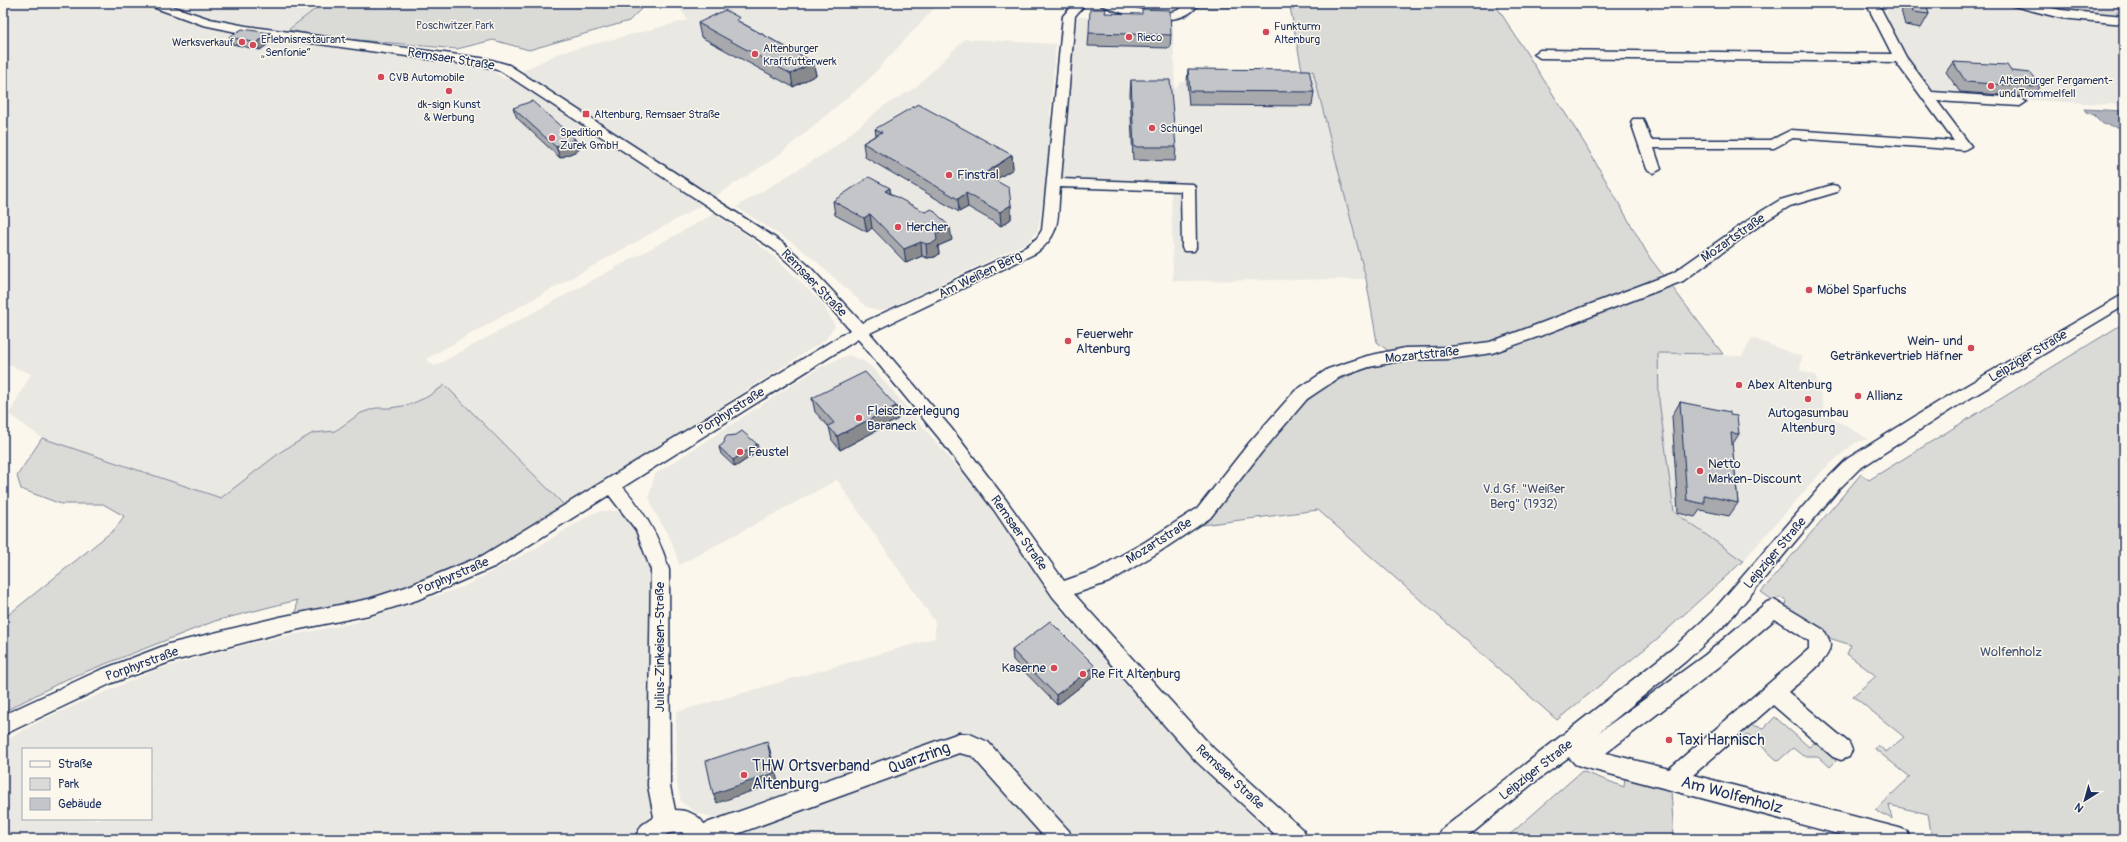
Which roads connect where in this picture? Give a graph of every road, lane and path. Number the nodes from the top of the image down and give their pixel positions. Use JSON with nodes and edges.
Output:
{"nodes":[{"id":1,"x":151,"y":3,"type":"edge"},
{"id":2,"x":1080,"y":3,"type":"edge"},
{"id":3,"x":1105,"y":3,"type":"edge"},
{"id":4,"x":1191,"y":3,"type":"edge"},
{"id":5,"x":1872,"y":3,"type":"edge"},
{"id":6,"x":2014,"y":3,"type":"edge"},
{"id":7,"x":2124,"y":20,"type":"edge"},
{"id":8,"x":1540,"y":54,"type":"dead end"},
{"id":9,"x":1900,"y":58,"type":"junction"},
{"id":10,"x":1928,"y":96,"type":"junction"},
{"id":11,"x":2020,"y":102,"type":"dead end"},
{"id":12,"x":1638,"y":122,"type":"dead end"},
{"id":13,"x":1646,"y":144,"type":"junction"},
{"id":14,"x":1654,"y":169,"type":"dead end"},
{"id":15,"x":1053,"y":182,"type":"junction"},
{"id":16,"x":1832,"y":189,"type":"dead end"},
{"id":17,"x":1189,"y":248,"type":"dead end"},
{"id":18,"x":2124,"y":299,"type":"edge"},
{"id":19,"x":860,"y":331,"type":"junction"},
{"id":20,"x":612,"y":486,"type":"junction"},
{"id":21,"x":1060,"y":591,"type":"junction"},
{"id":22,"x":1773,"y":692,"type":"junction"},
{"id":23,"x":3,"y":725,"type":"edge"},
{"id":24,"x":1576,"y":750,"type":"junction"},
{"id":25,"x":1841,"y":750,"type":"dead end"},
{"id":26,"x":1673,"y":779,"type":"junction"},
{"id":27,"x":666,"y":822,"type":"junction"},
{"id":28,"x":699,"y":838,"type":"edge"},
{"id":29,"x":645,"y":839,"type":"edge"},
{"id":30,"x":1061,"y":839,"type":"edge"},
{"id":31,"x":1296,"y":839,"type":"edge"},
{"id":32,"x":1448,"y":839,"type":"edge"},
{"id":33,"x":1898,"y":839,"type":"edge"}],
"edges":[{"from":1,"to":19,"type":"street","name":"Remsaer Straße"},
{"from":2,"to":15,"type":"street","name":"Am Weißen Berg"},
{"from":3,"to":4,"type":"street"},
{"from":5,"to":9,"type":"street"},
{"from":6,"to":7,"type":"street"},
{"from":8,"to":9,"type":"street"},
{"from":9,"to":10,"type":"street"},
{"from":10,"to":11,"type":"street"},
{"from":10,"to":13,"type":"street"},
{"from":12,"to":13,"type":"street"},
{"from":13,"to":14,"type":"street"},
{"from":15,"to":17,"type":"street"},
{"from":15,"to":19,"type":"street","name":"Am Weißen Berg"},
{"from":16,"to":21,"type":"street","name":"Mozartstraße"},
{"from":18,"to":24,"type":"street","name":"Leipziger Straße"},
{"from":19,"to":20,"type":"street","name":"Porphyrstraße"},
{"from":19,"to":21,"type":"street","name":"Remsaer Straße"},
{"from":20,"to":23,"type":"street","name":"Porphyrstraße"},
{"from":20,"to":27,"type":"street","name":"Julius-Zinkeisen-Straße"},
{"from":21,"to":31,"type":"street","name":"Remsaer Straße"},
{"from":22,"to":24,"type":"street","name":"Leipziger Straße"},
{"from":22,"to":25,"type":"street"},
{"from":22,"to":26,"type":"street","name":"Leipziger Straße"},
{"from":24,"to":26,"type":"street","name":"Am Wolfenholz"},
{"from":24,"to":32,"type":"street","name":"Leipziger Straße"},
{"from":26,"to":33,"type":"street","name":"Am Wolfenholz"},
{"from":27,"to":28,"type":"street"},
{"from":27,"to":29,"type":"street"},
{"from":28,"to":30,"type":"street","name":"Quarzring"}]}
